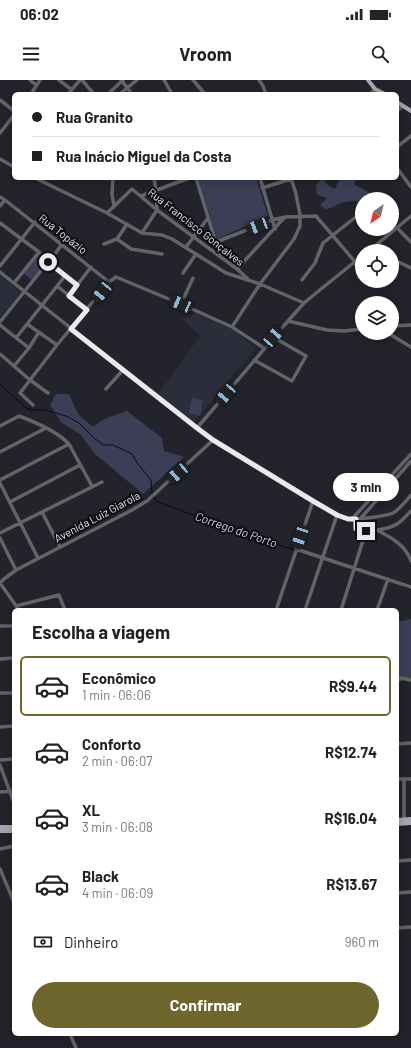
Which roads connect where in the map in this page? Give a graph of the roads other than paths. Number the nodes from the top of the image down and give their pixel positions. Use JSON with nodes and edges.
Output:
{"nodes":[{"id":1,"x":30,"y":80,"type":"edge"},
{"id":2,"x":40,"y":80,"type":"edge"},
{"id":3,"x":59,"y":80,"type":"edge"},
{"id":4,"x":81,"y":80,"type":"edge"},
{"id":5,"x":122,"y":80,"type":"edge"},
{"id":6,"x":137,"y":80,"type":"edge"},
{"id":7,"x":164,"y":80,"type":"edge"},
{"id":8,"x":193,"y":80,"type":"edge"},
{"id":9,"x":259,"y":80,"type":"edge"},
{"id":10,"x":368,"y":80,"type":"edge"},
{"id":11,"x":36,"y":85,"type":"junction"},
{"id":12,"x":128,"y":87,"type":"junction"},
{"id":13,"x":375,"y":89,"type":"junction"},
{"id":14,"x":72,"y":90,"type":"joint"},
{"id":15,"x":31,"y":92,"type":"edge"},
{"id":16,"x":92,"y":92,"type":"edge"},
{"id":17,"x":110,"y":92,"type":"edge"},
{"id":18,"x":122,"y":92,"type":"edge"},
{"id":19,"x":131,"y":92,"type":"edge"},
{"id":20,"x":171,"y":92,"type":"edge"},
{"id":21,"x":203,"y":92,"type":"edge"},
{"id":22,"x":265,"y":92,"type":"edge"},
{"id":23,"x":372,"y":92,"type":"edge"},
{"id":24,"x":381,"y":92,"type":"edge"},
{"id":25,"x":0,"y":100,"type":"edge"},
{"id":26,"x":399,"y":103,"type":"edge"},
{"id":27,"x":403,"y":106,"type":"junction"},
{"id":28,"x":12,"y":109,"type":"edge"},
{"id":29,"x":399,"y":109,"type":"edge"},
{"id":30,"x":411,"y":111,"type":"edge"},
{"id":31,"x":12,"y":118,"type":"edge"},
{"id":32,"x":0,"y":133,"type":"edge"},
{"id":33,"x":410,"y":138,"type":"edge"},
{"id":34,"x":399,"y":146,"type":"edge"},
{"id":35,"x":0,"y":159,"type":"edge"},
{"id":36,"x":12,"y":165,"type":"edge"},
{"id":37,"x":399,"y":171,"type":"edge"},
{"id":38,"x":39,"y":180,"type":"edge"},
{"id":39,"x":114,"y":180,"type":"edge"},
{"id":40,"x":154,"y":180,"type":"edge"},
{"id":41,"x":184,"y":180,"type":"edge"},
{"id":42,"x":197,"y":180,"type":"edge"},
{"id":43,"x":260,"y":180,"type":"edge"},
{"id":44,"x":288,"y":180,"type":"edge"},
{"id":45,"x":291,"y":180,"type":"edge"},
{"id":46,"x":411,"y":187,"type":"edge"},
{"id":47,"x":262,"y":188,"type":"junction"},
{"id":48,"x":156,"y":191,"type":"junction"},
{"id":49,"x":141,"y":196,"type":"junction"},
{"id":50,"x":0,"y":197,"type":"edge"},
{"id":51,"x":5,"y":200,"type":"junction"},
{"id":52,"x":0,"y":206,"type":"edge"},
{"id":53,"x":114,"y":206,"type":"junction"},
{"id":54,"x":157,"y":210,"type":"junction"},
{"id":55,"x":107,"y":213,"type":"junction"},
{"id":56,"x":299,"y":216,"type":"junction"},
{"id":57,"x":411,"y":216,"type":"edge"},
{"id":58,"x":285,"y":217,"type":"junction"},
{"id":59,"x":355,"y":217,"type":"edge"},
{"id":60,"x":208,"y":218,"type":"junction"},
{"id":61,"x":272,"y":220,"type":"junction"},
{"id":62,"x":35,"y":222,"type":"junction"},
{"id":63,"x":127,"y":224,"type":"junction"},
{"id":64,"x":1,"y":225,"type":"edge"},
{"id":65,"x":399,"y":226,"type":"edge"},
{"id":66,"x":275,"y":229,"type":"junction"},
{"id":67,"x":399,"y":230,"type":"edge"},
{"id":68,"x":142,"y":233,"type":"junction"},
{"id":69,"x":332,"y":235,"type":"junction"},
{"id":70,"x":388,"y":236,"type":"edge"},
{"id":71,"x":193,"y":237,"type":"junction"},
{"id":72,"x":21,"y":238,"type":"junction"},
{"id":73,"x":117,"y":240,"type":"junction"},
{"id":74,"x":216,"y":242,"type":"junction"},
{"id":75,"x":411,"y":242,"type":"edge"},
{"id":76,"x":62,"y":244,"type":"junction"},
{"id":77,"x":104,"y":244,"type":"dead end"},
{"id":78,"x":380,"y":244,"type":"edge"},
{"id":79,"x":186,"y":247,"type":"junction"},
{"id":80,"x":39,"y":252,"type":"junction"},
{"id":81,"x":162,"y":254,"type":"dead end"},
{"id":82,"x":196,"y":254,"type":"junction"},
{"id":83,"x":220,"y":257,"type":"junction"},
{"id":84,"x":48,"y":262,"type":"junction"},
{"id":85,"x":354,"y":262,"type":"joint"},
{"id":86,"x":399,"y":262,"type":"edge"},
{"id":87,"x":0,"y":266,"type":"edge"},
{"id":88,"x":91,"y":267,"type":"junction"},
{"id":89,"x":411,"y":268,"type":"edge"},
{"id":90,"x":237,"y":269,"type":"junction"},
{"id":91,"x":0,"y":272,"type":"edge"},
{"id":92,"x":183,"y":273,"type":"dead end"},
{"id":93,"x":65,"y":276,"type":"junction"},
{"id":94,"x":192,"y":278,"type":"dead end"},
{"id":95,"x":249,"y":280,"type":"junction"},
{"id":96,"x":302,"y":280,"type":"dead end"},
{"id":97,"x":109,"y":282,"type":"junction"},
{"id":98,"x":14,"y":283,"type":"junction"},
{"id":99,"x":260,"y":284,"type":"junction"},
{"id":100,"x":77,"y":285,"type":"junction"},
{"id":101,"x":57,"y":286,"type":"junction"},
{"id":102,"x":24,"y":291,"type":"junction"},
{"id":103,"x":69,"y":296,"type":"junction"},
{"id":104,"x":181,"y":304,"type":"junction"},
{"id":105,"x":304,"y":304,"type":"junction"},
{"id":106,"x":42,"y":306,"type":"junction"},
{"id":107,"x":87,"y":310,"type":"junction"},
{"id":108,"x":288,"y":321,"type":"junction"},
{"id":109,"x":0,"y":322,"type":"edge"},
{"id":110,"x":27,"y":324,"type":"junction"},
{"id":111,"x":0,"y":325,"type":"edge"},
{"id":112,"x":411,"y":325,"type":"edge"},
{"id":113,"x":399,"y":326,"type":"edge"},
{"id":114,"x":232,"y":328,"type":"junction"},
{"id":115,"x":71,"y":329,"type":"junction"},
{"id":116,"x":355,"y":330,"type":"edge"},
{"id":117,"x":39,"y":332,"type":"junction"},
{"id":118,"x":273,"y":337,"type":"junction"},
{"id":119,"x":16,"y":338,"type":"junction"},
{"id":120,"x":399,"y":340,"type":"edge"},
{"id":121,"x":57,"y":345,"type":"junction"},
{"id":122,"x":411,"y":347,"type":"edge"},
{"id":123,"x":29,"y":348,"type":"junction"},
{"id":124,"x":264,"y":348,"type":"junction"},
{"id":125,"x":0,"y":354,"type":"edge"},
{"id":126,"x":254,"y":360,"type":"junction"},
{"id":127,"x":14,"y":366,"type":"junction"},
{"id":128,"x":123,"y":370,"type":"junction"},
{"id":129,"x":30,"y":380,"type":"junction"},
{"id":130,"x":106,"y":389,"type":"dead end"},
{"id":131,"x":48,"y":393,"type":"dead end"},
{"id":132,"x":34,"y":406,"type":"dead end"},
{"id":133,"x":0,"y":426,"type":"edge"},
{"id":134,"x":46,"y":428,"type":"junction"},
{"id":135,"x":197,"y":428,"type":"junction"},
{"id":136,"x":213,"y":440,"type":"junction"},
{"id":137,"x":69,"y":444,"type":"junction"},
{"id":138,"x":0,"y":452,"type":"edge"},
{"id":139,"x":411,"y":454,"type":"edge"},
{"id":140,"x":411,"y":461,"type":"edge"},
{"id":141,"x":80,"y":465,"type":"junction"},
{"id":142,"x":0,"y":482,"type":"edge"},
{"id":143,"x":102,"y":482,"type":"dead end"},
{"id":144,"x":92,"y":486,"type":"junction"},
{"id":145,"x":411,"y":495,"type":"edge"},
{"id":146,"x":313,"y":501,"type":"junction"},
{"id":147,"x":10,"y":502,"type":"junction"},
{"id":148,"x":411,"y":511,"type":"edge"},
{"id":149,"x":42,"y":512,"type":"junction"},
{"id":150,"x":337,"y":515,"type":"junction"},
{"id":151,"x":361,"y":518,"type":"junction"},
{"id":152,"x":354,"y":519,"type":"junction"},
{"id":153,"x":20,"y":524,"type":"junction"},
{"id":154,"x":375,"y":530,"type":"junction"},
{"id":155,"x":366,"y":531,"type":"junction"},
{"id":156,"x":0,"y":533,"type":"edge"},
{"id":157,"x":0,"y":538,"type":"edge"},
{"id":158,"x":60,"y":547,"type":"junction"},
{"id":159,"x":296,"y":550,"type":"junction"},
{"id":160,"x":38,"y":558,"type":"junction"},
{"id":161,"x":322,"y":559,"type":"junction"},
{"id":162,"x":411,"y":560,"type":"edge"},
{"id":163,"x":354,"y":569,"type":"junction"},
{"id":164,"x":16,"y":570,"type":"junction"},
{"id":165,"x":388,"y":580,"type":"junction"},
{"id":166,"x":0,"y":583,"type":"edge"},
{"id":167,"x":411,"y":587,"type":"edge"},
{"id":168,"x":16,"y":606,"type":"joint"},
{"id":169,"x":64,"y":608,"type":"edge"},
{"id":170,"x":277,"y":608,"type":"edge"},
{"id":171,"x":306,"y":608,"type":"edge"},
{"id":172,"x":342,"y":608,"type":"edge"},
{"id":173,"x":378,"y":608,"type":"edge"},
{"id":174,"x":0,"y":626,"type":"edge"},
{"id":175,"x":12,"y":626,"type":"edge"},
{"id":176,"x":12,"y":658,"type":"edge"},
{"id":177,"x":0,"y":659,"type":"edge"},
{"id":178,"x":399,"y":680,"type":"edge"},
{"id":179,"x":411,"y":680,"type":"edge"},
{"id":180,"x":12,"y":692,"type":"edge"},
{"id":181,"x":0,"y":693,"type":"edge"},
{"id":182,"x":12,"y":726,"type":"edge"},
{"id":183,"x":0,"y":727,"type":"edge"},
{"id":184,"x":411,"y":743,"type":"edge"},
{"id":185,"x":399,"y":744,"type":"edge"},
{"id":186,"x":12,"y":759,"type":"edge"},
{"id":187,"x":0,"y":760,"type":"edge"},
{"id":188,"x":0,"y":765,"type":"edge"},
{"id":189,"x":399,"y":779,"type":"edge"},
{"id":190,"x":404,"y":779,"type":"junction"},
{"id":191,"x":411,"y":779,"type":"edge"},
{"id":192,"x":12,"y":791,"type":"edge"},
{"id":193,"x":0,"y":792,"type":"edge"},
{"id":194,"x":411,"y":819,"type":"edge"},
{"id":195,"x":399,"y":820,"type":"edge"},
{"id":196,"x":404,"y":820,"type":"junction"},
{"id":197,"x":411,"y":823,"type":"edge"},
{"id":198,"x":399,"y":824,"type":"edge"},
{"id":199,"x":12,"y":826,"type":"edge"},
{"id":200,"x":0,"y":827,"type":"edge"},
{"id":201,"x":0,"y":831,"type":"edge"},
{"id":202,"x":12,"y":831,"type":"edge"},
{"id":203,"x":12,"y":846,"type":"edge"},
{"id":204,"x":0,"y":849,"type":"edge"},
{"id":205,"x":411,"y":860,"type":"edge"},
{"id":206,"x":399,"y":861,"type":"edge"},
{"id":207,"x":0,"y":868,"type":"edge"},
{"id":208,"x":411,"y":892,"type":"edge"},
{"id":209,"x":399,"y":893,"type":"edge"},
{"id":210,"x":12,"y":897,"type":"edge"},
{"id":211,"x":411,"y":927,"type":"edge"},
{"id":212,"x":399,"y":928,"type":"edge"},
{"id":213,"x":71,"y":1036,"type":"edge"},
{"id":214,"x":76,"y":1048,"type":"edge"}],
"edges":[{"from":1,"to":11,"type":"street"},
{"from":2,"to":11,"type":"street"},
{"from":3,"to":14,"type":"street"},
{"from":4,"to":14,"type":"street"},
{"from":4,"to":16,"type":"street"},
{"from":5,"to":12,"type":"street"},
{"from":5,"to":17,"type":"street"},
{"from":6,"to":12,"type":"street"},
{"from":7,"to":20,"type":"street"},
{"from":8,"to":21,"type":"street"},
{"from":9,"to":22,"type":"street"},
{"from":10,"to":13,"type":"main road"},
{"from":11,"to":15,"type":"street"},
{"from":12,"to":18,"type":"street"},
{"from":12,"to":19,"type":"street"},
{"from":13,"to":23,"type":"street"},
{"from":13,"to":24,"type":"main road"},
{"from":25,"to":28,"type":"street"},
{"from":26,"to":27,"type":"main road"},
{"from":27,"to":29,"type":"street"},
{"from":27,"to":30,"type":"main road"},
{"from":31,"to":32,"type":"street"},
{"from":33,"to":34,"type":"street"},
{"from":35,"to":36,"type":"street"},
{"from":37,"to":46,"type":"street"},
{"from":38,"to":55,"type":"street"},
{"from":39,"to":53,"type":"street"},
{"from":40,"to":48,"type":"street"},
{"from":41,"to":48,"type":"street"},
{"from":42,"to":60,"type":"street"},
{"from":43,"to":47,"type":"street"},
{"from":44,"to":47,"type":"street"},
{"from":45,"to":56,"type":"street"},
{"from":47,"to":61,"type":"street"},
{"from":48,"to":49,"type":"street"},
{"from":48,"to":54,"type":"street"},
{"from":49,"to":53,"type":"street","name":"Rua Francisco Gonçalves"},
{"from":49,"to":54,"type":"street","name":"Rua Francisco Gonçalves"},
{"from":50,"to":51,"type":"street","name":"Rua Topázio"},
{"from":51,"to":52,"type":"street"},
{"from":51,"to":62,"type":"street","name":"Rua Topázio"},
{"from":53,"to":55,"type":"street"},
{"from":54,"to":68,"type":"street"},
{"from":54,"to":71,"type":"street","name":"Rua Francisco Gonçalves"},
{"from":55,"to":63,"type":"street"},
{"from":56,"to":58,"type":"street"},
{"from":56,"to":69,"type":"street"},
{"from":56,"to":99,"type":"street"},
{"from":57,"to":65,"type":"street"},
{"from":58,"to":61,"type":"street"},
{"from":58,"to":66,"type":"street"},
{"from":59,"to":69,"type":"street"},
{"from":60,"to":71,"type":"street"},
{"from":60,"to":74,"type":"street"},
{"from":61,"to":66,"type":"street"},
{"from":61,"to":74,"type":"street"},
{"from":62,"to":72,"type":"street"},
{"from":62,"to":76,"type":"street","name":"Rua Topázio"},
{"from":63,"to":68,"type":"street"},
{"from":63,"to":73,"type":"street"},
{"from":64,"to":72,"type":"street"},
{"from":66,"to":90,"type":"street"},
{"from":67,"to":75,"type":"street"},
{"from":68,"to":79,"type":"street"},
{"from":69,"to":85,"type":"street"},
{"from":69,"to":96,"type":"street"},
{"from":70,"to":78,"type":"street"},
{"from":71,"to":79,"type":"street"},
{"from":71,"to":83,"type":"street","name":"Rua Francisco Gonçalves"},
{"from":72,"to":80,"type":"street"},
{"from":72,"to":87,"type":"street"},
{"from":73,"to":77,"type":"street"},
{"from":73,"to":81,"type":"street"},
{"from":74,"to":83,"type":"street"},
{"from":76,"to":84,"type":"street"},
{"from":76,"to":88,"type":"street","name":"Rua Topázio"},
{"from":79,"to":82,"type":"street"},
{"from":80,"to":84,"type":"street"},
{"from":80,"to":98,"type":"street"},
{"from":82,"to":92,"type":"street"},
{"from":82,"to":95,"type":"street"},
{"from":83,"to":90,"type":"street","name":"Rua Francisco Gonçalves"},
{"from":84,"to":93,"type":"street"},
{"from":84,"to":102,"type":"street"},
{"from":85,"to":105,"type":"street"},
{"from":86,"to":89,"type":"street"},
{"from":88,"to":97,"type":"street","name":"Rua Topázio"},
{"from":88,"to":100,"type":"street"},
{"from":90,"to":95,"type":"street","name":"Rua Francisco Gonçalves"},
{"from":91,"to":98,"type":"street"},
{"from":93,"to":100,"type":"street"},
{"from":93,"to":101,"type":"street"},
{"from":94,"to":104,"type":"street"},
{"from":95,"to":99,"type":"street"},
{"from":97,"to":104,"type":"street"},
{"from":97,"to":107,"type":"street"},
{"from":98,"to":102,"type":"street"},
{"from":99,"to":105,"type":"street"},
{"from":99,"to":114,"type":"street"},
{"from":100,"to":103,"type":"street"},
{"from":101,"to":103,"type":"street"},
{"from":101,"to":106,"type":"street"},
{"from":102,"to":106,"type":"street"},
{"from":102,"to":109,"type":"street"},
{"from":103,"to":107,"type":"street"},
{"from":104,"to":114,"type":"street"},
{"from":105,"to":108,"type":"street"},
{"from":106,"to":110,"type":"street"},
{"from":106,"to":115,"type":"street"},
{"from":107,"to":115,"type":"street"},
{"from":108,"to":116,"type":"street"},
{"from":108,"to":118,"type":"street"},
{"from":110,"to":117,"type":"street"},
{"from":110,"to":119,"type":"street"},
{"from":111,"to":119,"type":"street"},
{"from":112,"to":113,"type":"street"},
{"from":114,"to":124,"type":"street"},
{"from":115,"to":121,"type":"street"},
{"from":115,"to":128,"type":"street"},
{"from":117,"to":121,"type":"street"},
{"from":117,"to":123,"type":"street"},
{"from":118,"to":124,"type":"street"},
{"from":118,"to":126,"type":"street"},
{"from":119,"to":123,"type":"street"},
{"from":120,"to":122,"type":"street"},
{"from":121,"to":129,"type":"street"},
{"from":123,"to":127,"type":"street"},
{"from":124,"to":126,"type":"street"},
{"from":125,"to":127,"type":"street"},
{"from":126,"to":135,"type":"street"},
{"from":127,"to":129,"type":"street"},
{"from":128,"to":130,"type":"street"},
{"from":128,"to":135,"type":"street"},
{"from":129,"to":131,"type":"street"},
{"from":129,"to":132,"type":"street"},
{"from":133,"to":134,"type":"street"},
{"from":134,"to":137,"type":"street"},
{"from":134,"to":138,"type":"street"},
{"from":135,"to":136,"type":"street"},
{"from":136,"to":146,"type":"street"},
{"from":136,"to":158,"type":"street","name":"Avenida Luiz Giarola"},
{"from":137,"to":141,"type":"street"},
{"from":137,"to":142,"type":"street"},
{"from":139,"to":152,"type":"street"},
{"from":140,"to":151,"type":"street"},
{"from":141,"to":144,"type":"street"},
{"from":141,"to":147,"type":"street"},
{"from":142,"to":147,"type":"street"},
{"from":143,"to":144,"type":"street"},
{"from":144,"to":149,"type":"street"},
{"from":145,"to":151,"type":"street"},
{"from":146,"to":150,"type":"street"},
{"from":146,"to":159,"type":"street"},
{"from":147,"to":153,"type":"street"},
{"from":148,"to":154,"type":"street"},
{"from":149,"to":153,"type":"street"},
{"from":149,"to":158,"type":"street"},
{"from":150,"to":152,"type":"street"},
{"from":150,"to":161,"type":"street"},
{"from":151,"to":152,"type":"street"},
{"from":152,"to":155,"type":"street"},
{"from":153,"to":156,"type":"street"},
{"from":153,"to":160,"type":"street"},
{"from":154,"to":155,"type":"street"},
{"from":154,"to":162,"type":"street"},
{"from":155,"to":163,"type":"street"},
{"from":157,"to":164,"type":"street"},
{"from":158,"to":160,"type":"street","name":"Avenida Luiz Giarola"},
{"from":159,"to":161,"type":"street"},
{"from":159,"to":170,"type":"street"},
{"from":160,"to":164,"type":"street","name":"Avenida Luiz Giarola"},
{"from":161,"to":163,"type":"street"},
{"from":161,"to":171,"type":"street"},
{"from":163,"to":165,"type":"street"},
{"from":163,"to":172,"type":"street"},
{"from":164,"to":166,"type":"street","name":"Avenida Luiz Giarola"},
{"from":165,"to":167,"type":"street"},
{"from":165,"to":173,"type":"street"},
{"from":166,"to":168,"type":"street"},
{"from":168,"to":169,"type":"street"},
{"from":174,"to":175,"type":"street"},
{"from":176,"to":177,"type":"street"},
{"from":178,"to":179,"type":"street"},
{"from":180,"to":181,"type":"street"},
{"from":182,"to":183,"type":"street"},
{"from":184,"to":185,"type":"street"},
{"from":186,"to":187,"type":"street"},
{"from":188,"to":192,"type":"street"},
{"from":189,"to":190,"type":"street"},
{"from":190,"to":191,"type":"street"},
{"from":190,"to":196,"type":"street"},
{"from":192,"to":193,"type":"street"},
{"from":194,"to":196,"type":"main road"},
{"from":195,"to":196,"type":"main road"},
{"from":197,"to":198,"type":"main road"},
{"from":199,"to":200,"type":"main road"},
{"from":201,"to":202,"type":"main road"},
{"from":203,"to":204,"type":"street"},
{"from":205,"to":206,"type":"street"},
{"from":207,"to":210,"type":"street"},
{"from":208,"to":209,"type":"street"},
{"from":211,"to":212,"type":"street"},
{"from":213,"to":214,"type":"street"}]}
